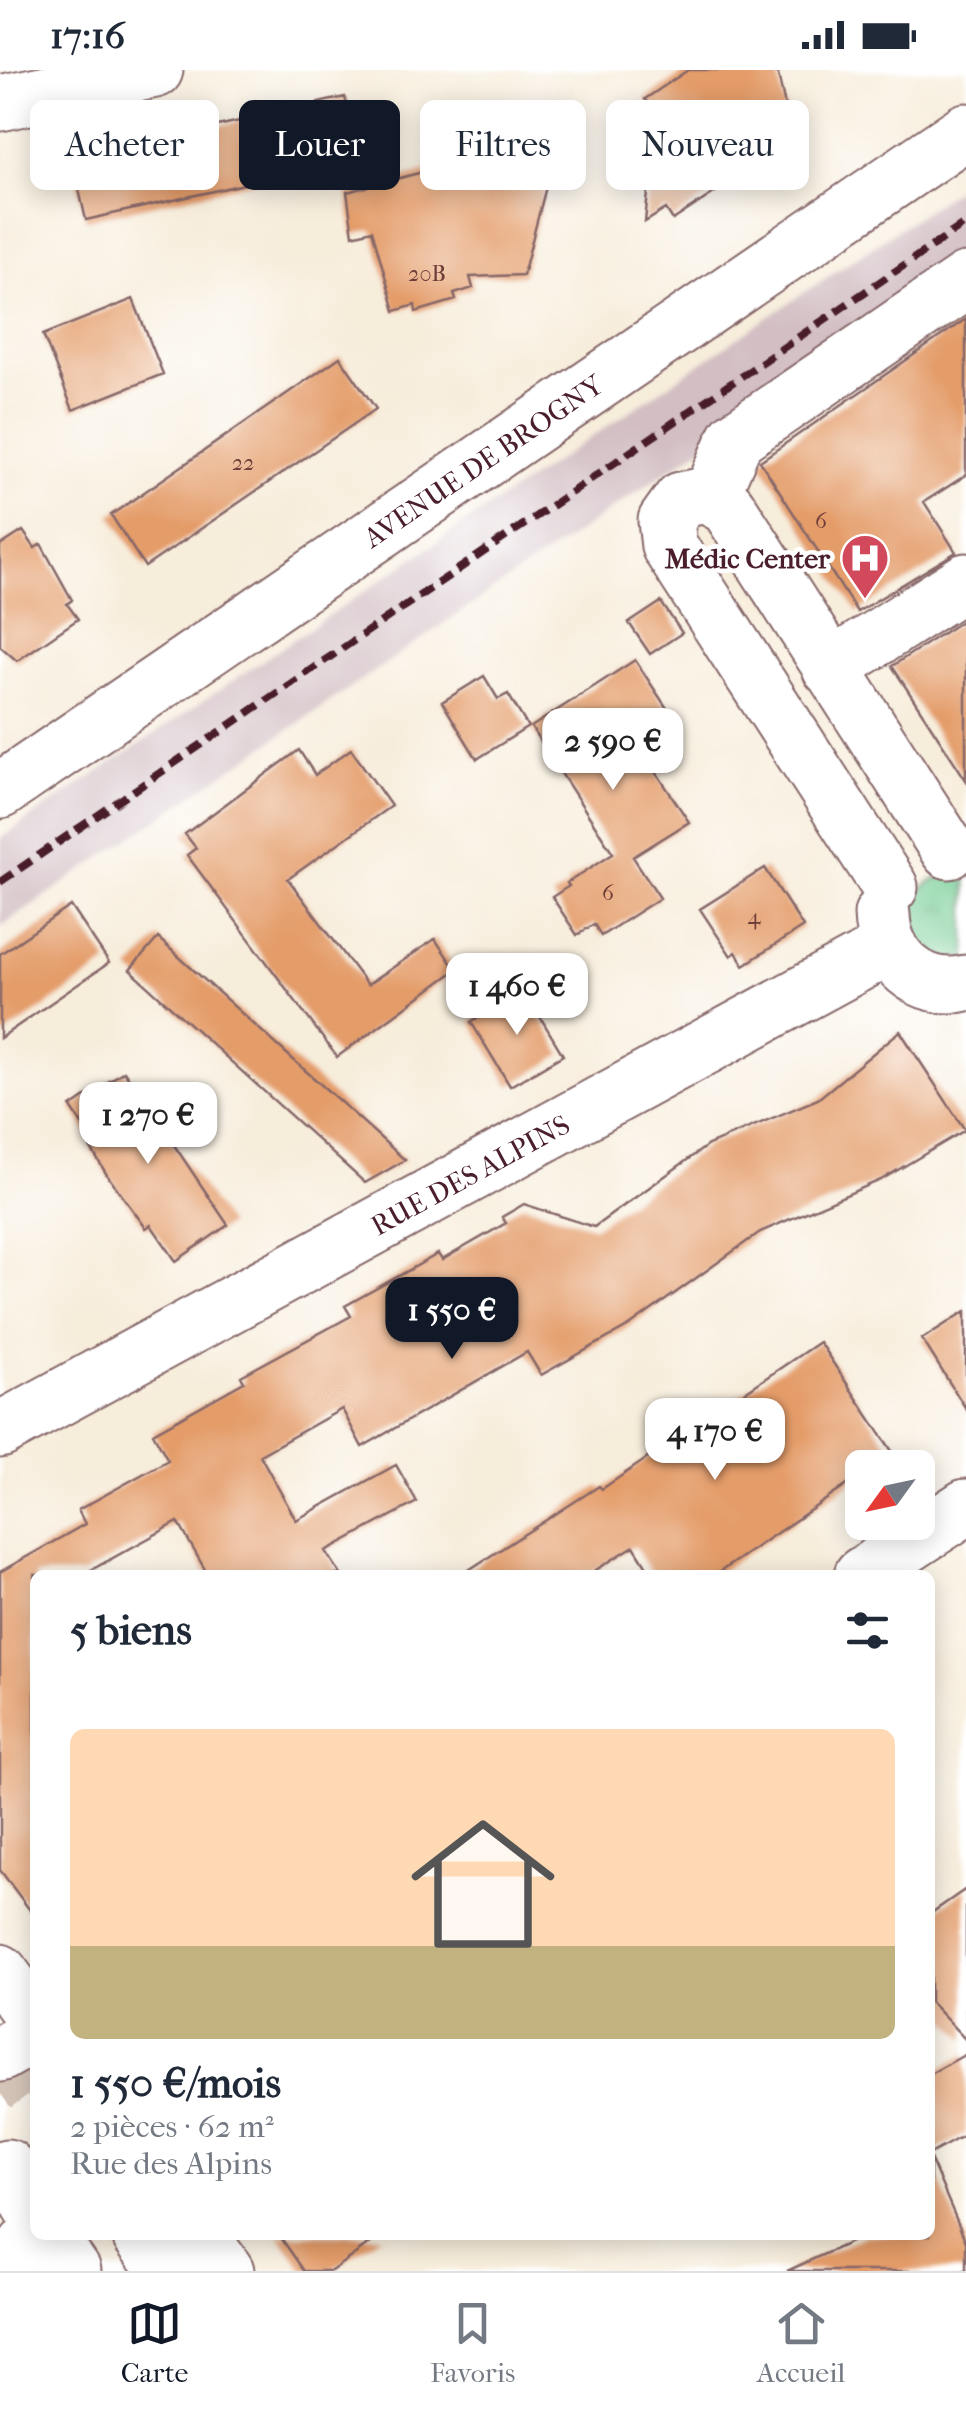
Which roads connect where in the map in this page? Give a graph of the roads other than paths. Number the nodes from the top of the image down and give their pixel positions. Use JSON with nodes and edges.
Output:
{"nodes":[{"id":1,"x":155,"y":70,"type":"edge"},
{"id":2,"x":0,"y":103,"type":"edge"},
{"id":3,"x":966,"y":131,"type":"edge"},
{"id":4,"x":966,"y":281,"type":"edge"},
{"id":5,"x":710,"y":496,"type":"junction"},
{"id":6,"x":966,"y":580,"type":"edge"},
{"id":7,"x":830,"y":668,"type":"junction"},
{"id":8,"x":0,"y":791,"type":"edge"},
{"id":9,"x":958,"y":852,"type":"edge"},
{"id":10,"x":890,"y":888,"type":"junction"},
{"id":11,"x":889,"y":948,"type":"junction"},
{"id":12,"x":966,"y":982,"type":"edge"},
{"id":13,"x":0,"y":1430,"type":"edge"},
{"id":14,"x":966,"y":1507,"type":"edge"},
{"id":15,"x":870,"y":1570,"type":"edge"},
{"id":16,"x":0,"y":1972,"type":"edge"},
{"id":17,"x":30,"y":2012,"type":"edge"},
{"id":18,"x":30,"y":2042,"type":"edge"},
{"id":19,"x":0,"y":2054,"type":"edge"},
{"id":20,"x":10,"y":2169,"type":"edge"},
{"id":21,"x":30,"y":2205,"type":"edge"},
{"id":22,"x":35,"y":2240,"type":"edge"},
{"id":23,"x":48,"y":2240,"type":"edge"},
{"id":24,"x":144,"y":2240,"type":"edge"},
{"id":25,"x":204,"y":2240,"type":"edge"},
{"id":26,"x":24,"y":2271,"type":"edge"},
{"id":27,"x":73,"y":2271,"type":"edge"},
{"id":28,"x":167,"y":2271,"type":"edge"},
{"id":29,"x":226,"y":2271,"type":"edge"}],
"edges":[{"from":1,"to":2,"type":"street"},
{"from":3,"to":8,"type":"street","name":"AVENUE DE BROGNY"},
{"from":4,"to":5,"type":"street"},
{"from":5,"to":7,"type":"street"},
{"from":5,"to":10,"type":"street"},
{"from":6,"to":7,"type":"street"},
{"from":7,"to":9,"type":"street"},
{"from":9,"to":10,"type":"street"},
{"from":10,"to":11,"type":"street"},
{"from":11,"to":12,"type":"street"},
{"from":11,"to":13,"type":"street","name":"RUE DES ALPINS"},
{"from":14,"to":15,"type":"street"},
{"from":16,"to":17,"type":"street"},
{"from":18,"to":19,"type":"street"},
{"from":20,"to":21,"type":"street"},
{"from":22,"to":26,"type":"street"},
{"from":23,"to":27,"type":"street"},
{"from":24,"to":28,"type":"street"},
{"from":25,"to":29,"type":"street"}]}
